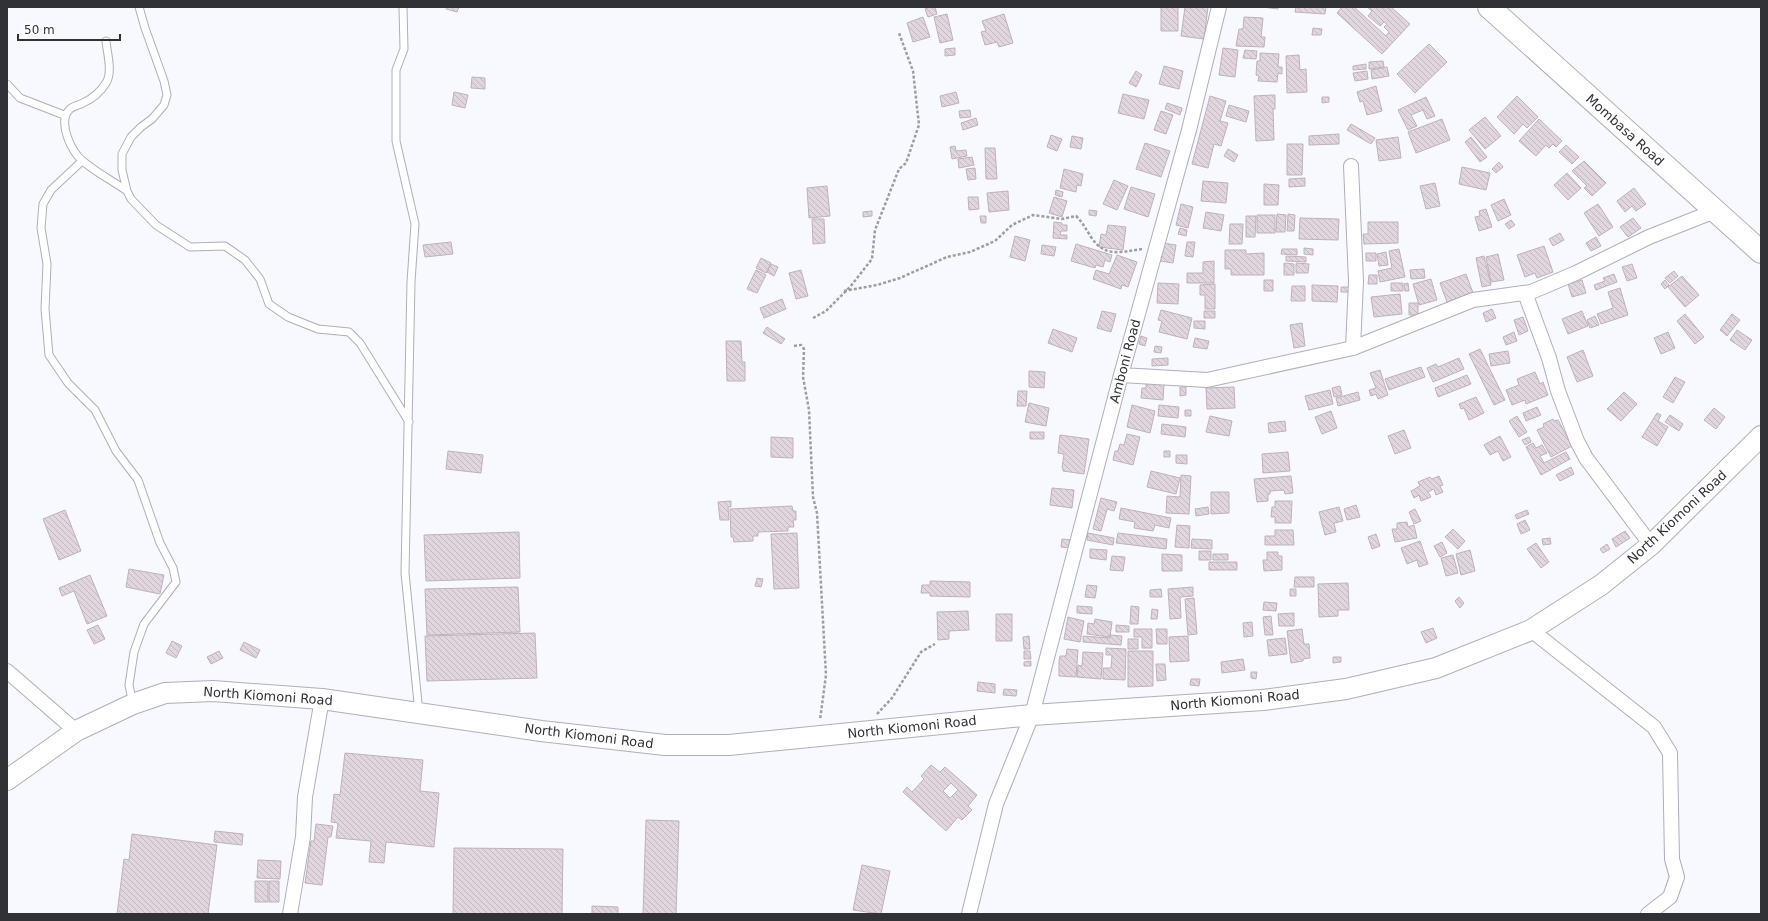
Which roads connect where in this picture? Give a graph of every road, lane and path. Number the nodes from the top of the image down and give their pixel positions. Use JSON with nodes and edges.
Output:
{"nodes":[{"id":1,"x":139,"y":7,"type":"edge"},
{"id":2,"x":403,"y":7,"type":"edge"},
{"id":3,"x":1220,"y":7,"type":"edge"},
{"id":4,"x":1490,"y":7,"type":"edge"},
{"id":5,"x":899,"y":33,"type":"dead end"},
{"id":6,"x":106,"y":41,"type":"dead end"},
{"id":7,"x":7,"y":84,"type":"edge"},
{"id":8,"x":64,"y":115,"type":"junction"},
{"id":9,"x":82,"y":161,"type":"junction"},
{"id":10,"x":1351,"y":166,"type":"dead end"},
{"id":11,"x":127,"y":191,"type":"junction"},
{"id":12,"x":1715,"y":211,"type":"junction"},
{"id":13,"x":1156,"y":247,"type":"junction"},
{"id":14,"x":1761,"y":252,"type":"edge"},
{"id":15,"x":844,"y":291,"type":"junction"},
{"id":16,"x":1525,"y":293,"type":"junction"},
{"id":17,"x":813,"y":318,"type":"dead end"},
{"id":18,"x":794,"y":346,"type":"dead end"},
{"id":19,"x":1353,"y":348,"type":"junction"},
{"id":20,"x":1121,"y":375,"type":"junction"},
{"id":21,"x":409,"y":422,"type":"junction"},
{"id":22,"x":1761,"y":436,"type":"edge"},
{"id":23,"x":1650,"y":544,"type":"junction"},
{"id":24,"x":1531,"y":630,"type":"junction"},
{"id":25,"x":936,"y":644,"type":"dead end"},
{"id":26,"x":7,"y":671,"type":"edge"},
{"id":27,"x":322,"y":699,"type":"junction"},
{"id":28,"x":133,"y":704,"type":"junction"},
{"id":29,"x":419,"y":713,"type":"junction"},
{"id":30,"x":1032,"y":715,"type":"junction"},
{"id":31,"x":76,"y":731,"type":"junction"},
{"id":32,"x":861,"y":732,"type":"junction"},
{"id":33,"x":819,"y":737,"type":"junction"},
{"id":34,"x":7,"y":780,"type":"edge"},
{"id":35,"x":290,"y":914,"type":"edge"},
{"id":36,"x":969,"y":914,"type":"edge"},
{"id":37,"x":1648,"y":914,"type":"edge"}],
"edges":[{"from":1,"to":11,"type":"lane"},
{"from":2,"to":21,"type":"lane"},
{"from":3,"to":13,"type":"street","name":"Amboni Road"},
{"from":4,"to":12,"type":"highway","name":"Mombasa Road"},
{"from":5,"to":15,"type":"path"},
{"from":6,"to":8,"type":"lane"},
{"from":7,"to":8,"type":"lane"},
{"from":8,"to":9,"type":"lane"},
{"from":9,"to":11,"type":"lane"},
{"from":9,"to":28,"type":"lane"},
{"from":10,"to":19,"type":"street"},
{"from":11,"to":21,"type":"lane"},
{"from":12,"to":14,"type":"highway","name":"Mombasa Road"},
{"from":12,"to":16,"type":"street"},
{"from":13,"to":15,"type":"path"},
{"from":13,"to":20,"type":"street","name":"Amboni Road"},
{"from":15,"to":17,"type":"path"},
{"from":16,"to":19,"type":"street"},
{"from":16,"to":23,"type":"street"},
{"from":18,"to":33,"type":"path"},
{"from":19,"to":20,"type":"street"},
{"from":20,"to":30,"type":"street","name":"Amboni Road"},
{"from":21,"to":29,"type":"lane"},
{"from":22,"to":23,"type":"main road","name":"North Kiomoni Road"},
{"from":23,"to":24,"type":"main road","name":"North Kiomoni Road"},
{"from":24,"to":30,"type":"main road","name":"North Kiomoni Road"},
{"from":24,"to":37,"type":"street"},
{"from":25,"to":32,"type":"path"},
{"from":26,"to":31,"type":"street"},
{"from":27,"to":28,"type":"main road","name":"North Kiomoni Road"},
{"from":27,"to":29,"type":"main road","name":"North Kiomoni Road"},
{"from":27,"to":35,"type":"street"},
{"from":28,"to":31,"type":"main road","name":"North Kiomoni Road"},
{"from":29,"to":33,"type":"main road","name":"North Kiomoni Road"},
{"from":30,"to":32,"type":"main road","name":"North Kiomoni Road"},
{"from":30,"to":36,"type":"street","name":"Amboni Road"},
{"from":31,"to":34,"type":"main road","name":"North Kiomoni Road"},
{"from":32,"to":33,"type":"main road","name":"North Kiomoni Road"}]}
